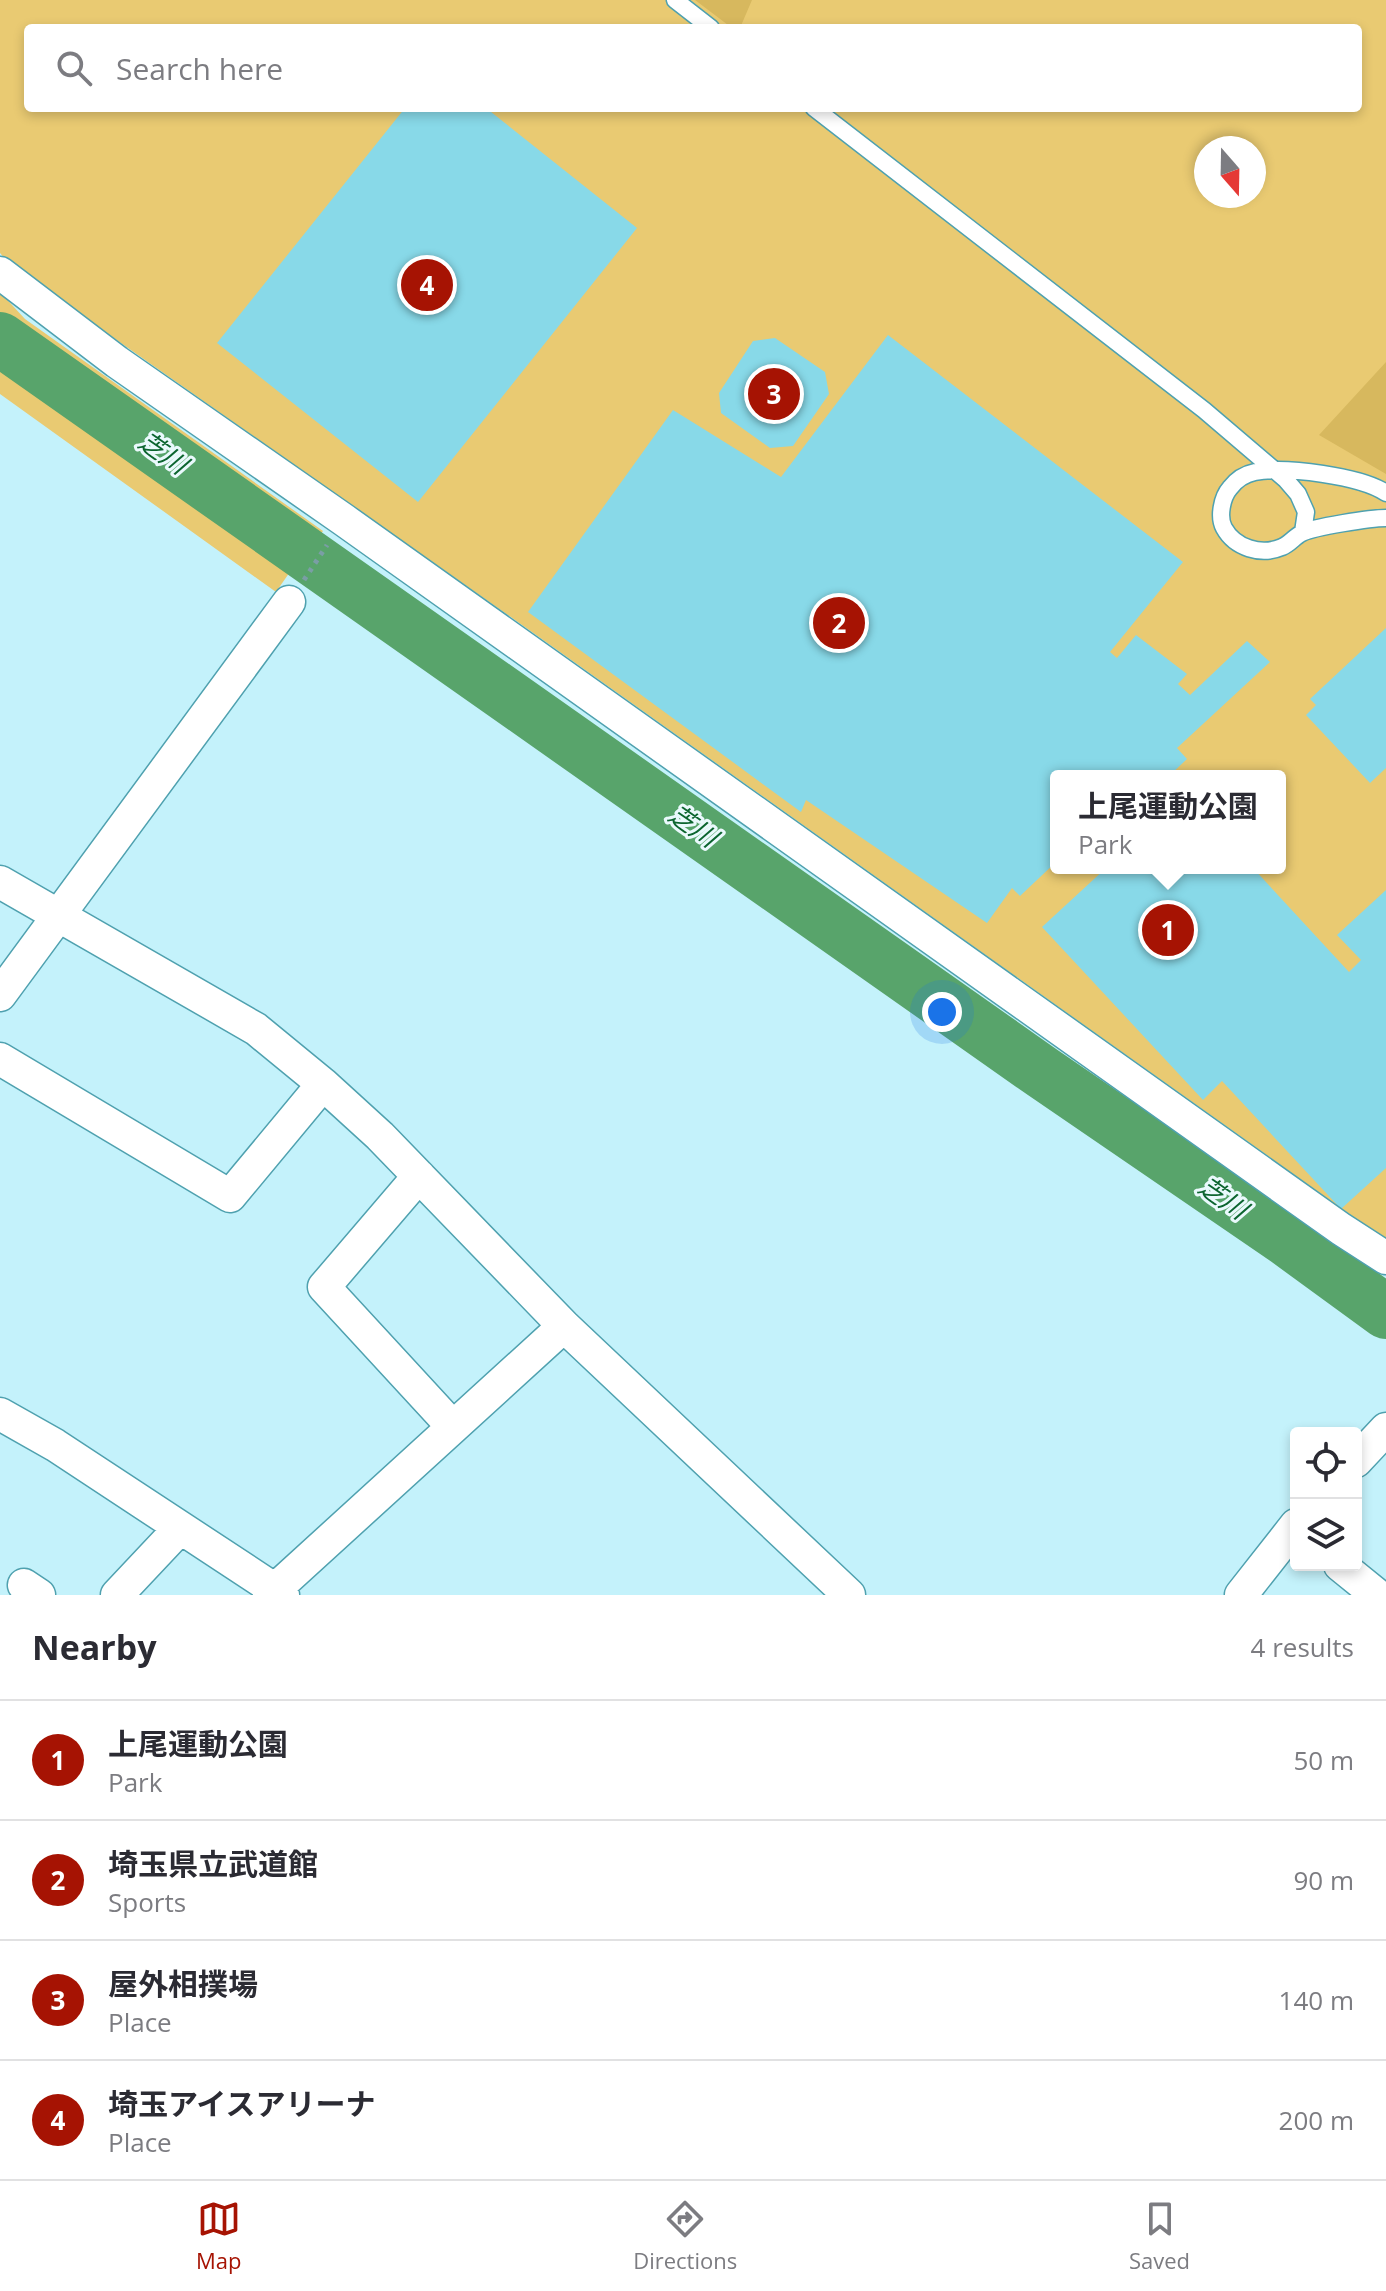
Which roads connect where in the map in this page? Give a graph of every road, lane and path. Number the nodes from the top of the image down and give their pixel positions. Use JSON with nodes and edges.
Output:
{"nodes":[{"id":1,"x":675,"y":0,"type":"edge"},
{"id":2,"x":706,"y":24,"type":"edge"},
{"id":3,"x":819,"y":112,"type":"edge"},
{"id":4,"x":0,"y":273,"type":"edge"},
{"id":5,"x":1272,"y":470,"type":"junction"},
{"id":6,"x":1385,"y":490,"type":"edge"},
{"id":7,"x":1386,"y":518,"type":"edge"},
{"id":8,"x":1303,"y":532,"type":"junction"},
{"id":9,"x":331,"y":540,"type":"dead end"},
{"id":10,"x":289,"y":602,"type":"joint"},
{"id":11,"x":0,"y":882,"type":"edge"},
{"id":12,"x":58,"y":915,"type":"junction"},
{"id":13,"x":0,"y":995,"type":"edge"},
{"id":14,"x":0,"y":1059,"type":"edge"},
{"id":15,"x":323,"y":1084,"type":"junction"},
{"id":16,"x":419,"y":1176,"type":"junction"},
{"id":17,"x":1386,"y":1258,"type":"edge"},
{"id":18,"x":564,"y":1326,"type":"junction"},
{"id":19,"x":0,"y":1414,"type":"edge"},
{"id":20,"x":453,"y":1427,"type":"junction"},
{"id":21,"x":1386,"y":1429,"type":"edge"},
{"id":22,"x":1362,"y":1455,"type":"edge"},
{"id":23,"x":180,"y":1528,"type":"junction"},
{"id":24,"x":1290,"y":1534,"type":"edge"},
{"id":25,"x":1347,"y":1571,"type":"edge"},
{"id":26,"x":275,"y":1593,"type":"edge"},
{"id":27,"x":117,"y":1595,"type":"edge"},
{"id":28,"x":849,"y":1595,"type":"edge"},
{"id":29,"x":1241,"y":1595,"type":"edge"},
{"id":30,"x":1377,"y":1595,"type":"edge"}],
"edges":[{"from":1,"to":2,"type":"lane"},
{"from":3,"to":5,"type":"lane"},
{"from":4,"to":17,"type":"street"},
{"from":5,"to":6,"type":"lane"},
{"from":5,"to":8,"type":"lane"},
{"from":5,"to":8,"type":"lane"},
{"from":7,"to":8,"type":"lane"},
{"from":9,"to":10,"type":"path"},
{"from":10,"to":12,"type":"street"},
{"from":11,"to":12,"type":"street"},
{"from":12,"to":13,"type":"street"},
{"from":12,"to":15,"type":"street"},
{"from":14,"to":15,"type":"street"},
{"from":15,"to":16,"type":"street"},
{"from":16,"to":18,"type":"street"},
{"from":16,"to":20,"type":"street"},
{"from":18,"to":20,"type":"street"},
{"from":18,"to":28,"type":"street"},
{"from":19,"to":23,"type":"street"},
{"from":20,"to":26,"type":"street"},
{"from":21,"to":22,"type":"street"},
{"from":23,"to":26,"type":"street"},
{"from":23,"to":27,"type":"street"},
{"from":24,"to":29,"type":"street"},
{"from":25,"to":30,"type":"street"}]}
